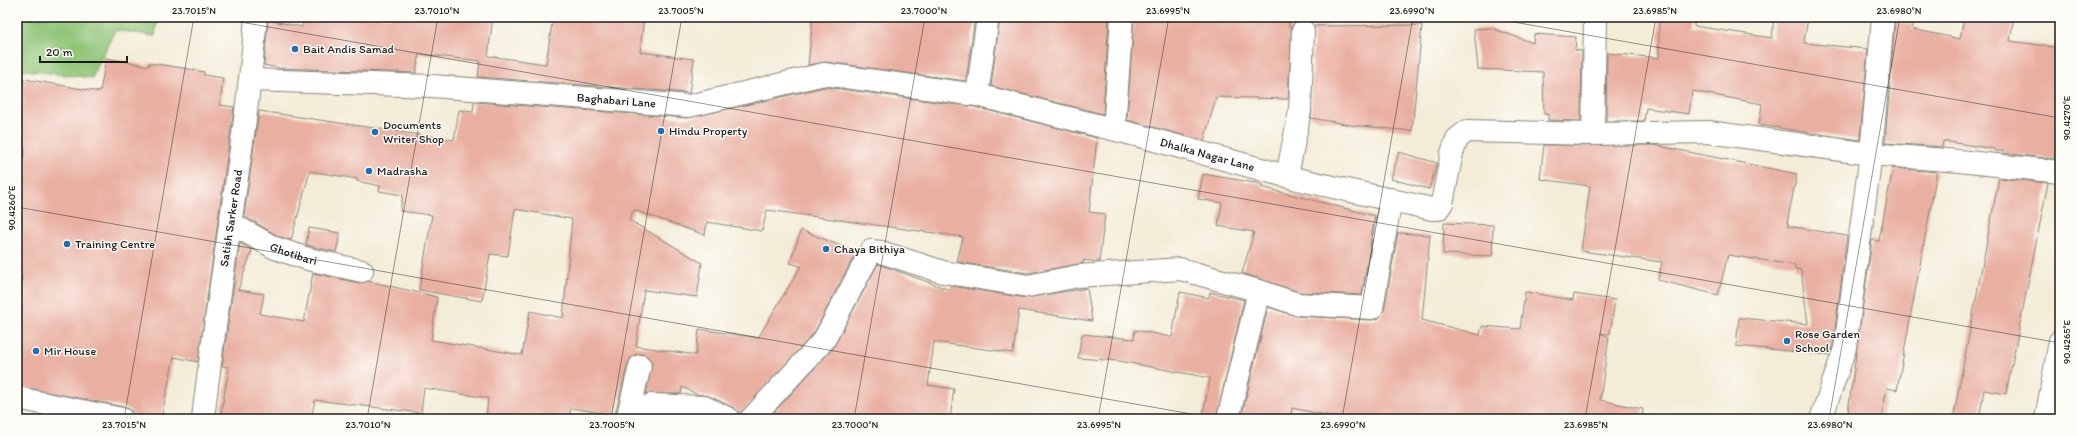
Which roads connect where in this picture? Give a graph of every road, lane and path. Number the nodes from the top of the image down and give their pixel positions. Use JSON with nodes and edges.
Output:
{"nodes":[{"id":1,"x":256,"y":17,"type":"edge"},
{"id":2,"x":988,"y":17,"type":"edge"},
{"id":3,"x":1122,"y":17,"type":"edge"},
{"id":4,"x":1595,"y":17,"type":"edge"},
{"id":5,"x":1883,"y":17,"type":"edge"},
{"id":6,"x":1303,"y":31,"type":"dead end"},
{"id":7,"x":251,"y":80,"type":"junction"},
{"id":8,"x":977,"y":95,"type":"junction"},
{"id":9,"x":1114,"y":129,"type":"junction"},
{"id":10,"x":1593,"y":134,"type":"junction"},
{"id":11,"x":1871,"y":154,"type":"junction"},
{"id":12,"x":2060,"y":172,"type":"edge"},
{"id":13,"x":1287,"y":176,"type":"junction"},
{"id":14,"x":1391,"y":199,"type":"junction"},
{"id":15,"x":230,"y":222,"type":"junction"},
{"id":16,"x":362,"y":271,"type":"dead end"},
{"id":17,"x":1258,"y":291,"type":"junction"},
{"id":18,"x":2060,"y":341,"type":"edge"},
{"id":19,"x":640,"y":366,"type":"dead end"},
{"id":20,"x":17,"y":398,"type":"edge"},
{"id":21,"x":122,"y":419,"type":"edge"},
{"id":22,"x":203,"y":419,"type":"edge"},
{"id":23,"x":628,"y":419,"type":"edge"},
{"id":24,"x":728,"y":419,"type":"edge"},
{"id":25,"x":750,"y":419,"type":"edge"},
{"id":26,"x":1228,"y":419,"type":"edge"},
{"id":27,"x":1821,"y":419,"type":"edge"},
{"id":28,"x":2046,"y":419,"type":"edge"}],
"edges":[{"from":1,"to":7,"type":"street","name":"Satish Sarker Road"},
{"from":2,"to":8,"type":"street"},
{"from":3,"to":9,"type":"street"},
{"from":4,"to":10,"type":"street"},
{"from":5,"to":11,"type":"street"},
{"from":6,"to":13,"type":"street"},
{"from":7,"to":8,"type":"street","name":"Baghabari Lane"},
{"from":7,"to":15,"type":"street","name":"Satish Sarker Road"},
{"from":8,"to":9,"type":"street","name":"Dhalka Nagar Lane"},
{"from":9,"to":13,"type":"street","name":"Dhalka Nagar Lane"},
{"from":10,"to":11,"type":"street"},
{"from":10,"to":14,"type":"street","name":"Dhalka Nagar Lane"},
{"from":11,"to":12,"type":"street"},
{"from":11,"to":27,"type":"street"},
{"from":13,"to":14,"type":"street","name":"Dhalka Nagar Lane"},
{"from":14,"to":17,"type":"street"},
{"from":15,"to":16,"type":"street","name":"Ghotibari"},
{"from":15,"to":22,"type":"street","name":"Satish Sarker Road"},
{"from":17,"to":25,"type":"street"},
{"from":17,"to":26,"type":"street"},
{"from":18,"to":28,"type":"street"},
{"from":19,"to":23,"type":"street"},
{"from":20,"to":21,"type":"street"},
{"from":23,"to":24,"type":"street"}]}
